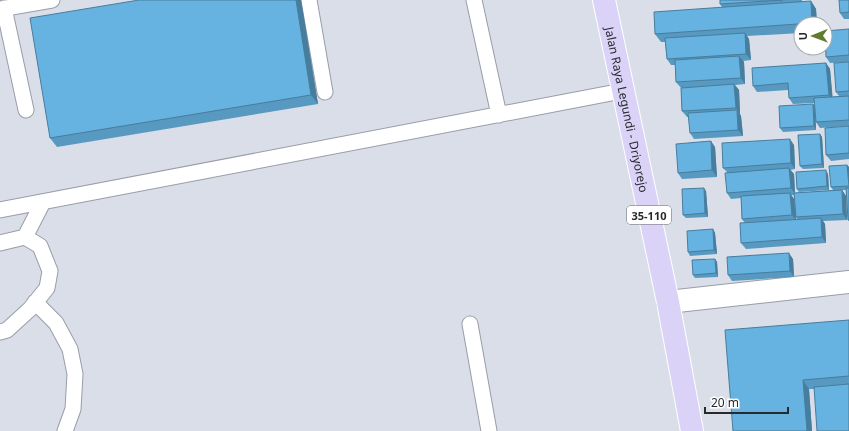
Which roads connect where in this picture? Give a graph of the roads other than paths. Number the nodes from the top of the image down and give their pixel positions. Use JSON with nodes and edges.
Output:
{"nodes":[{"id":1,"x":52,"y":0,"type":"edge"},
{"id":2,"x":310,"y":0,"type":"edge"},
{"id":3,"x":474,"y":0,"type":"edge"},
{"id":4,"x":604,"y":0,"type":"edge"},
{"id":5,"x":2,"y":8,"type":"edge"},
{"id":6,"x":622,"y":91,"type":"junction"},
{"id":7,"x":325,"y":92,"type":"dead end"},
{"id":8,"x":26,"y":110,"type":"dead end"},
{"id":9,"x":499,"y":115,"type":"junction"},
{"id":10,"x":43,"y":202,"type":"junction"},
{"id":11,"x":0,"y":210,"type":"edge"},
{"id":12,"x":25,"y":237,"type":"junction"},
{"id":13,"x":0,"y":243,"type":"edge"},
{"id":14,"x":849,"y":282,"type":"edge"},
{"id":15,"x":35,"y":302,"type":"junction"},
{"id":16,"x":668,"y":302,"type":"junction"},
{"id":17,"x":470,"y":324,"type":"dead end"},
{"id":18,"x":0,"y":332,"type":"edge"},
{"id":19,"x":65,"y":431,"type":"edge"},
{"id":20,"x":489,"y":431,"type":"edge"},
{"id":21,"x":692,"y":431,"type":"edge"}],
"edges":[{"from":1,"to":5,"type":"lane"},
{"from":2,"to":7,"type":"lane"},
{"from":3,"to":9,"type":"lane"},
{"from":4,"to":6,"type":"main road","name":"Jalan Raya Legundi - Driyorejo","number":"35-110"},
{"from":5,"to":8,"type":"lane"},
{"from":6,"to":9,"type":"lane"},
{"from":6,"to":16,"type":"main road","name":"Jalan Raya Legundi - Driyorejo","number":"35-110"},
{"from":9,"to":10,"type":"lane"},
{"from":10,"to":11,"type":"lane"},
{"from":10,"to":12,"type":"lane"},
{"from":12,"to":13,"type":"lane"},
{"from":12,"to":15,"type":"lane"},
{"from":14,"to":16,"type":"street"},
{"from":15,"to":18,"type":"lane"},
{"from":15,"to":19,"type":"lane"},
{"from":16,"to":21,"type":"main road","name":"Jalan Raya Legundi - Driyorejo","number":"35-110"},
{"from":17,"to":20,"type":"lane"}]}
